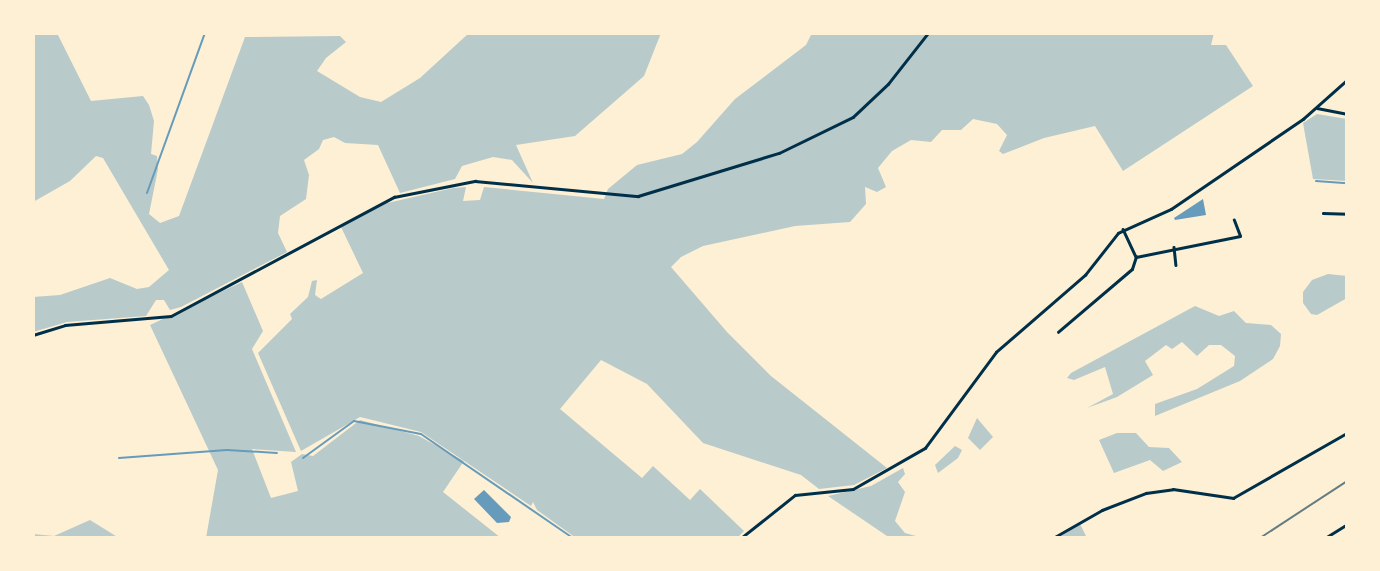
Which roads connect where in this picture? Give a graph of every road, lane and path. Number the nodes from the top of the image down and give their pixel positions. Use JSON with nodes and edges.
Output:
{"nodes":[{"id":1,"x":928,"y":33,"type":"edge"},
{"id":2,"x":1347,"y":80,"type":"edge"},
{"id":3,"x":1317,"y":108,"type":"junction"},
{"id":4,"x":1347,"y":114,"type":"edge"},
{"id":5,"x":1323,"y":213,"type":"dead end"},
{"id":6,"x":1347,"y":214,"type":"edge"},
{"id":7,"x":1234,"y":220,"type":"dead end"},
{"id":8,"x":1123,"y":229,"type":"junction"},
{"id":9,"x":1174,"y":246,"type":"junction"},
{"id":10,"x":1136,"y":257,"type":"junction"},
{"id":11,"x":1176,"y":265,"type":"dead end"},
{"id":12,"x":1058,"y":332,"type":"dead end"},
{"id":13,"x":33,"y":335,"type":"edge"},
{"id":14,"x":1347,"y":433,"type":"edge"},
{"id":15,"x":1347,"y":524,"type":"edge"},
{"id":16,"x":741,"y":538,"type":"edge"},
{"id":17,"x":1053,"y":538,"type":"edge"},
{"id":18,"x":1325,"y":538,"type":"edge"}],
"edges":[{"from":1,"to":13,"type":"street"},
{"from":2,"to":3,"type":"street"},
{"from":3,"to":4,"type":"street"},
{"from":3,"to":8,"type":"street"},
{"from":5,"to":6,"type":"street"},
{"from":7,"to":9,"type":"street"},
{"from":8,"to":10,"type":"street"},
{"from":8,"to":16,"type":"street"},
{"from":9,"to":10,"type":"street"},
{"from":9,"to":11,"type":"street"},
{"from":10,"to":12,"type":"street"},
{"from":14,"to":17,"type":"street"},
{"from":15,"to":18,"type":"street"}]}
